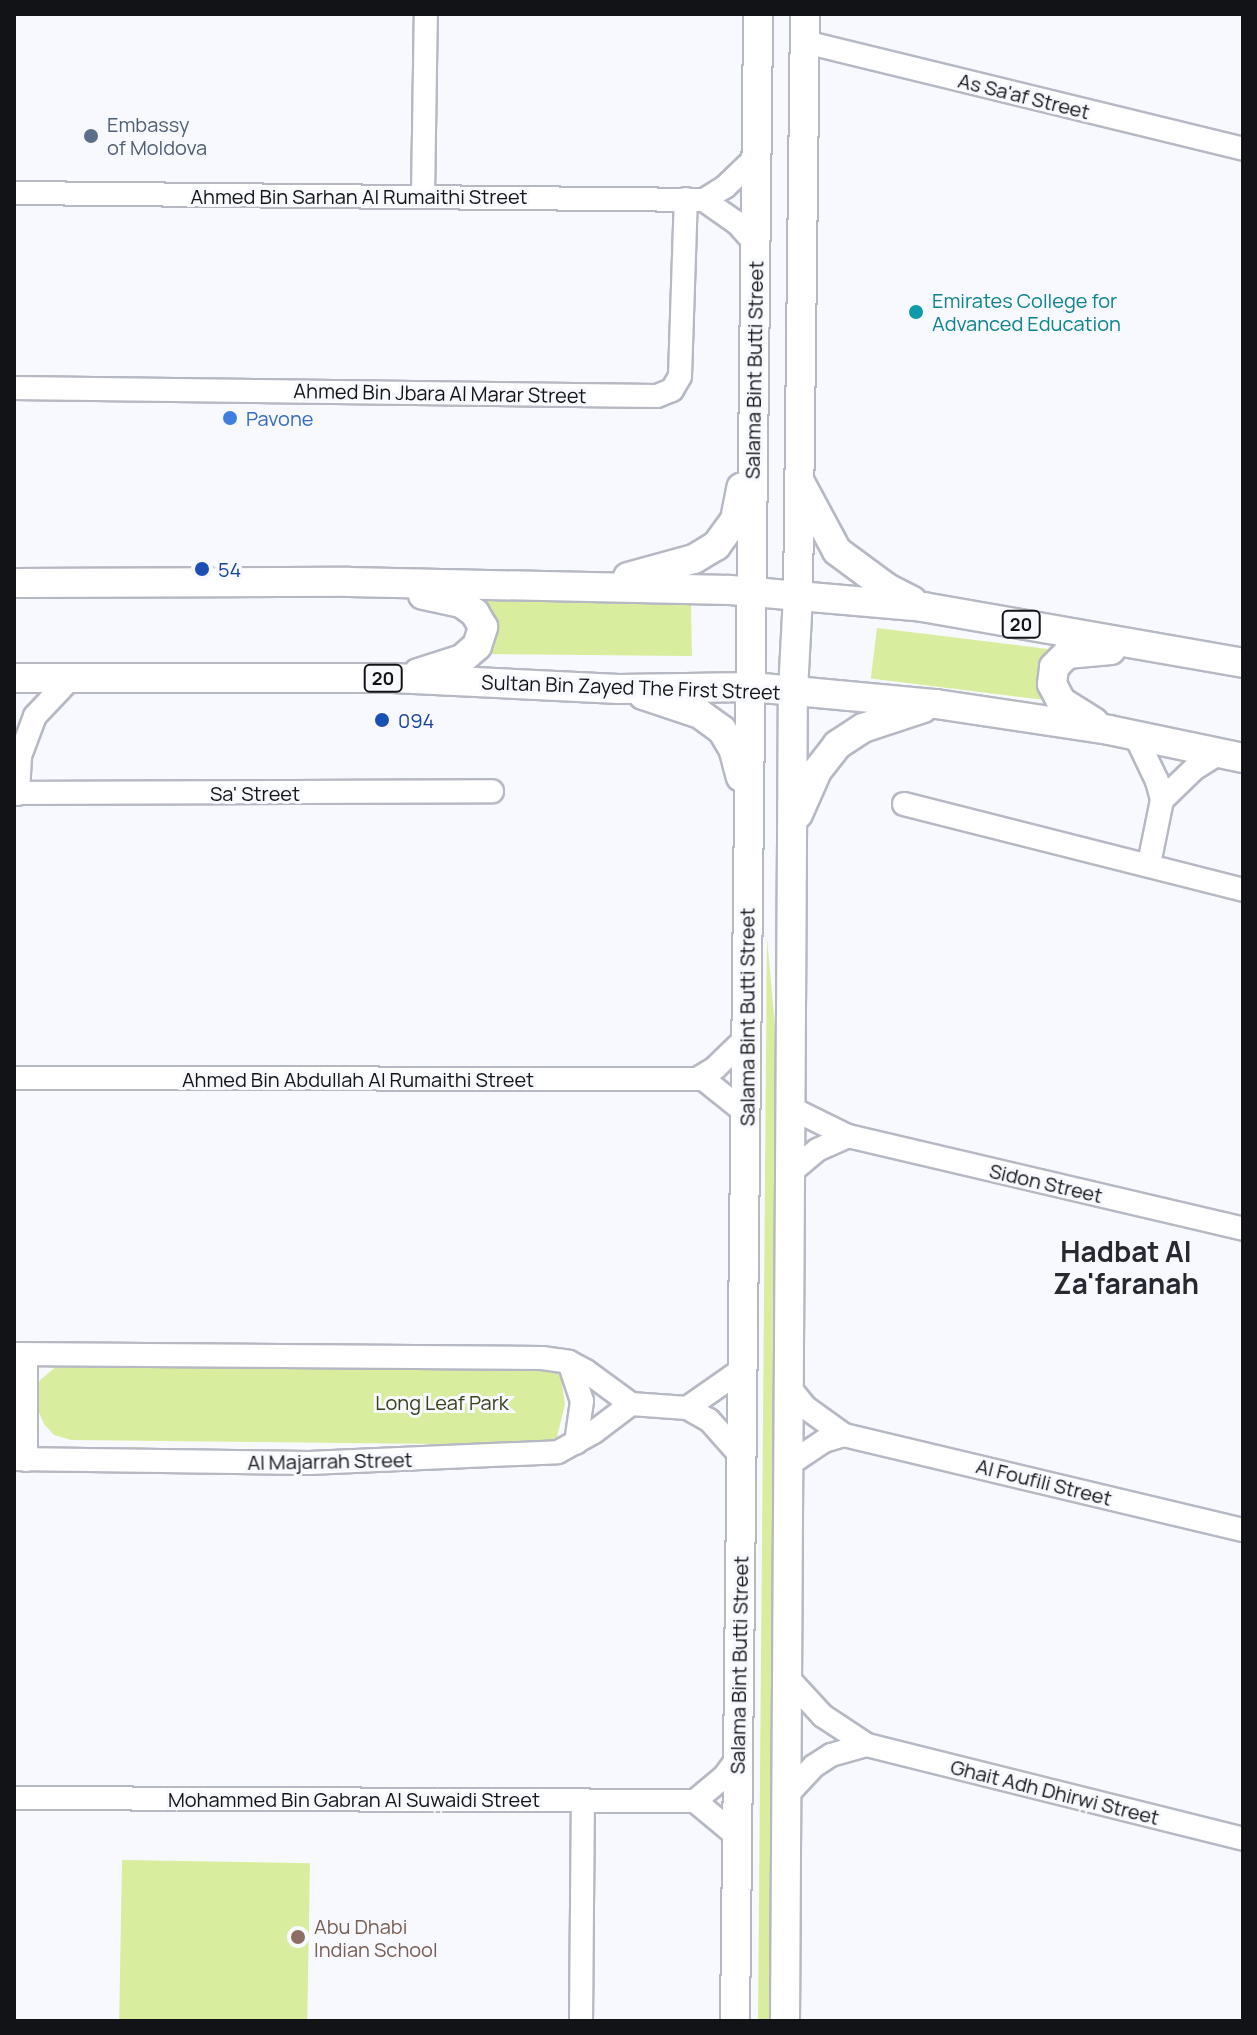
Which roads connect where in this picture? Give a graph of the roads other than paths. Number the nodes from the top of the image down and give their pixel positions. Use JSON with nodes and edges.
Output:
{"nodes":[{"id":1,"x":426,"y":14,"type":"edge"},
{"id":2,"x":758,"y":14,"type":"edge"},
{"id":3,"x":805,"y":14,"type":"edge"},
{"id":4,"x":805,"y":42,"type":"junction"},
{"id":5,"x":1243,"y":149,"type":"edge"},
{"id":6,"x":756,"y":157,"type":"junction"},
{"id":7,"x":14,"y":193,"type":"edge"},
{"id":8,"x":423,"y":195,"type":"junction"},
{"id":9,"x":695,"y":200,"type":"junction"},
{"id":10,"x":755,"y":243,"type":"junction"},
{"id":11,"x":14,"y":388,"type":"edge"},
{"id":12,"x":753,"y":437,"type":"junction"},
{"id":13,"x":800,"y":481,"type":"junction"},
{"id":14,"x":349,"y":582,"type":"junction"},
{"id":15,"x":14,"y":583,"type":"edge"},
{"id":16,"x":603,"y":584,"type":"junction"},
{"id":17,"x":751,"y":592,"type":"junction"},
{"id":18,"x":798,"y":595,"type":"junction"},
{"id":19,"x":923,"y":607,"type":"junction"},
{"id":20,"x":1168,"y":648,"type":"junction"},
{"id":21,"x":1243,"y":663,"type":"edge"},
{"id":22,"x":14,"y":678,"type":"edge"},
{"id":23,"x":393,"y":678,"type":"junction"},
{"id":24,"x":70,"y":679,"type":"junction"},
{"id":25,"x":752,"y":687,"type":"junction"},
{"id":26,"x":619,"y":689,"type":"junction"},
{"id":27,"x":793,"y":691,"type":"junction"},
{"id":28,"x":936,"y":704,"type":"junction"},
{"id":29,"x":1122,"y":733,"type":"junction"},
{"id":30,"x":17,"y":746,"type":"edge"},
{"id":31,"x":1232,"y":755,"type":"edge"},
{"id":32,"x":492,"y":791,"type":"dead end"},
{"id":33,"x":16,"y":794,"type":"edge"},
{"id":34,"x":1162,"y":800,"type":"junction"},
{"id":35,"x":748,"y":801,"type":"junction"},
{"id":36,"x":904,"y":804,"type":"dead end"},
{"id":37,"x":792,"y":826,"type":"junction"},
{"id":38,"x":1149,"y":864,"type":"junction"},
{"id":39,"x":1243,"y":890,"type":"edge"},
{"id":40,"x":747,"y":1037,"type":"junction"},
{"id":41,"x":14,"y":1078,"type":"edge"},
{"id":42,"x":702,"y":1078,"type":"junction"},
{"id":43,"x":791,"y":1108,"type":"junction"},
{"id":44,"x":746,"y":1113,"type":"junction"},
{"id":45,"x":848,"y":1136,"type":"junction"},
{"id":46,"x":791,"y":1172,"type":"junction"},
{"id":47,"x":1243,"y":1229,"type":"edge"},
{"id":48,"x":20,"y":1354,"type":"edge"},
{"id":49,"x":569,"y":1362,"type":"junction"},
{"id":50,"x":743,"y":1369,"type":"junction"},
{"id":51,"x":789,"y":1387,"type":"junction"},
{"id":52,"x":631,"y":1404,"type":"junction"},
{"id":53,"x":687,"y":1408,"type":"junction"},
{"id":54,"x":844,"y":1435,"type":"junction"},
{"id":55,"x":576,"y":1443,"type":"junction"},
{"id":56,"x":742,"y":1457,"type":"junction"},
{"id":57,"x":20,"y":1460,"type":"edge"},
{"id":58,"x":788,"y":1465,"type":"junction"},
{"id":59,"x":1243,"y":1530,"type":"edge"},
{"id":60,"x":787,"y":1677,"type":"junction"},
{"id":61,"x":867,"y":1745,"type":"junction"},
{"id":62,"x":739,"y":1756,"type":"junction"},
{"id":63,"x":786,"y":1796,"type":"junction"},
{"id":64,"x":14,"y":1798,"type":"edge"},
{"id":65,"x":583,"y":1801,"type":"junction"},
{"id":66,"x":695,"y":1801,"type":"junction"},
{"id":67,"x":738,"y":1837,"type":"junction"},
{"id":68,"x":1243,"y":1839,"type":"edge"},
{"id":69,"x":581,"y":2021,"type":"edge"},
{"id":70,"x":735,"y":2021,"type":"edge"},
{"id":71,"x":785,"y":2021,"type":"edge"}],
"edges":[{"from":1,"to":8,"type":"street"},
{"from":2,"to":6,"type":"main road","name":"Salama Bint Butti Street"},
{"from":3,"to":4,"type":"main road"},
{"from":4,"to":5,"type":"street","name":"As Sa'af Street"},
{"from":4,"to":13,"type":"main road"},
{"from":6,"to":9,"type":"street"},
{"from":6,"to":10,"type":"main road","name":"Salama Bint Butti Street"},
{"from":7,"to":8,"type":"street","name":"Ahmed Bin Sarhan Al Rumaithi Street"},
{"from":8,"to":9,"type":"street","name":"Ahmed Bin Sarhan Al Rumaithi Street"},
{"from":9,"to":10,"type":"street"},
{"from":9,"to":11,"type":"street","name":"Ahmed Bin Jbara Al Marar Street"},
{"from":10,"to":12,"type":"main road","name":"Salama Bint Butti Street"},
{"from":12,"to":16,"type":"main road"},
{"from":12,"to":17,"type":"main road","name":"Salama Bint Butti Street"},
{"from":13,"to":18,"type":"main road"},
{"from":13,"to":19,"type":"main road"},
{"from":14,"to":15,"type":"main road","number":"20"},
{"from":14,"to":16,"type":"main road","number":"20"},
{"from":14,"to":23,"type":"main road"},
{"from":16,"to":17,"type":"main road","number":"20"},
{"from":17,"to":18,"type":"main road","number":"20"},
{"from":17,"to":25,"type":"main road","name":"Salama Bint Butti Street"},
{"from":18,"to":19,"type":"main road","number":"20"},
{"from":18,"to":27,"type":"main road"},
{"from":19,"to":20,"type":"main road","number":"20"},
{"from":20,"to":21,"type":"main road","number":"20"},
{"from":20,"to":29,"type":"main road"},
{"from":22,"to":24,"type":"main road","name":"Sultan Bin Zayed The First Street","number":"20"},
{"from":23,"to":24,"type":"main road","name":"Sultan Bin Zayed The First Street","number":"20"},
{"from":23,"to":26,"type":"main road","name":"Sultan Bin Zayed The First Street","number":"20"},
{"from":24,"to":30,"type":"street","name":"Sa' Street"},
{"from":25,"to":26,"type":"main road","name":"Sultan Bin Zayed The First Street","number":"20"},
{"from":25,"to":27,"type":"main road","name":"Sultan Bin Zayed The First Street","number":"20"},
{"from":25,"to":35,"type":"main road","name":"Salama Bint Butti Street"},
{"from":26,"to":35,"type":"main road"},
{"from":27,"to":28,"type":"main road","name":"Sultan Bin Zayed The First Street","number":"20"},
{"from":27,"to":37,"type":"main road"},
{"from":28,"to":29,"type":"main road","name":"Sultan Bin Zayed The First Street","number":"20"},
{"from":28,"to":37,"type":"main road"},
{"from":29,"to":31,"type":"main road","name":"Sultan Bin Zayed The First Street","number":"20"},
{"from":29,"to":34,"type":"street"},
{"from":30,"to":33,"type":"street","name":"Sa' Street"},
{"from":31,"to":34,"type":"street"},
{"from":32,"to":33,"type":"street","name":"Sa' Street"},
{"from":34,"to":38,"type":"street"},
{"from":35,"to":40,"type":"main road","name":"Salama Bint Butti Street"},
{"from":36,"to":38,"type":"street"},
{"from":37,"to":43,"type":"main road"},
{"from":38,"to":39,"type":"street"},
{"from":40,"to":42,"type":"street"},
{"from":40,"to":44,"type":"main road","name":"Salama Bint Butti Street"},
{"from":41,"to":42,"type":"street","name":"Ahmed Bin Abdullah Al Rumaithi Street"},
{"from":42,"to":44,"type":"street"},
{"from":43,"to":45,"type":"street","name":"Sidon Street"},
{"from":43,"to":46,"type":"main road"},
{"from":44,"to":50,"type":"main road","name":"Salama Bint Butti Street"},
{"from":45,"to":46,"type":"street"},
{"from":45,"to":47,"type":"street","name":"Sidon Street"},
{"from":46,"to":51,"type":"main road"},
{"from":48,"to":49,"type":"street"},
{"from":48,"to":57,"type":"street"},
{"from":49,"to":52,"type":"street"},
{"from":49,"to":55,"type":"street"},
{"from":50,"to":53,"type":"street"},
{"from":50,"to":56,"type":"main road","name":"Salama Bint Butti Street"},
{"from":51,"to":54,"type":"street","name":"Al Foufili Street"},
{"from":51,"to":58,"type":"main road"},
{"from":52,"to":53,"type":"street"},
{"from":52,"to":55,"type":"street","name":"Al Majarrah Street"},
{"from":53,"to":56,"type":"street"},
{"from":54,"to":58,"type":"street"},
{"from":54,"to":59,"type":"street","name":"Al Foufili Street"},
{"from":55,"to":57,"type":"street","name":"Al Majarrah Street"},
{"from":56,"to":62,"type":"main road","name":"Salama Bint Butti Street"},
{"from":58,"to":60,"type":"main road"},
{"from":60,"to":61,"type":"street","name":"Ghait Adh Dhirwi Street"},
{"from":60,"to":63,"type":"main road"},
{"from":61,"to":63,"type":"street"},
{"from":61,"to":68,"type":"street","name":"Ghait Adh Dhirwi Street"},
{"from":62,"to":66,"type":"street"},
{"from":62,"to":67,"type":"main road","name":"Salama Bint Butti Street"},
{"from":63,"to":71,"type":"main road"},
{"from":64,"to":65,"type":"street","name":"Mohammed Bin Gabran Al Suwaidi Street"},
{"from":65,"to":66,"type":"street","name":"Mohammed Bin Gabran Al Suwaidi Street"},
{"from":65,"to":69,"type":"street"},
{"from":66,"to":67,"type":"street"},
{"from":67,"to":70,"type":"main road","name":"Salama Bint Butti Street"}]}
